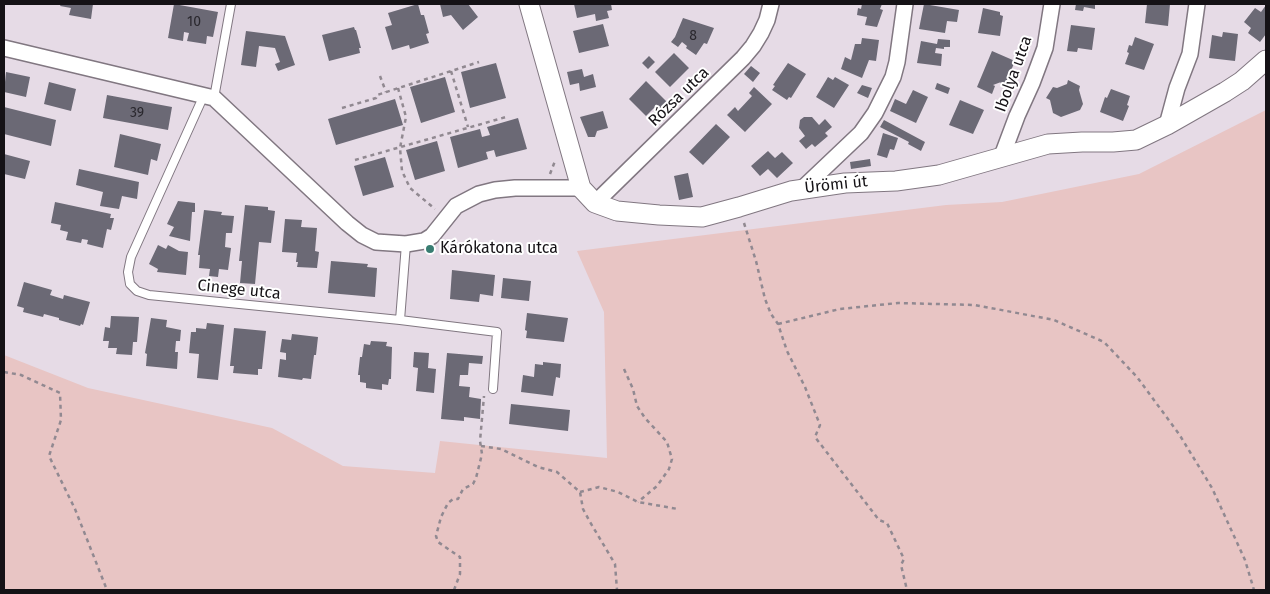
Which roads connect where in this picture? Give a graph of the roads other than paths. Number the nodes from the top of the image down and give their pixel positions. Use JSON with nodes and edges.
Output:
{"nodes":[{"id":1,"x":232,"y":4,"type":"edge"},
{"id":2,"x":529,"y":4,"type":"edge"},
{"id":3,"x":771,"y":4,"type":"edge"},
{"id":4,"x":905,"y":4,"type":"edge"},
{"id":5,"x":1052,"y":4,"type":"edge"},
{"id":6,"x":1197,"y":4,"type":"edge"},
{"id":7,"x":4,"y":48,"type":"edge"},
{"id":8,"x":1266,"y":60,"type":"edge"},
{"id":9,"x":209,"y":96,"type":"junction"},
{"id":10,"x":1167,"y":125,"type":"junction"},
{"id":11,"x":1002,"y":156,"type":"junction"},
{"id":12,"x":581,"y":188,"type":"junction"},
{"id":13,"x":802,"y":189,"type":"junction"},
{"id":14,"x":596,"y":203,"type":"junction"},
{"id":15,"x":406,"y":244,"type":"junction"},
{"id":16,"x":400,"y":320,"type":"junction"},
{"id":17,"x":493,"y":389,"type":"road end"}],
"edges":[{"from":1,"to":9,"type":"lane"},
{"from":2,"to":12,"type":"street","name":"Ürömi út"},
{"from":3,"to":14,"type":"street","name":"Rózsa utca"},
{"from":4,"to":13,"type":"street"},
{"from":5,"to":11,"type":"street","name":"Ibolya utca"},
{"from":6,"to":10,"type":"street"},
{"from":7,"to":9,"type":"street"},
{"from":8,"to":10,"type":"street","name":"Ürömi út"},
{"from":9,"to":15,"type":"street"},
{"from":9,"to":16,"type":"lane","name":"Cinege utca"},
{"from":10,"to":11,"type":"street","name":"Ürömi út"},
{"from":11,"to":13,"type":"street","name":"Ürömi út"},
{"from":12,"to":14,"type":"street","name":"Ürömi út"},
{"from":12,"to":15,"type":"street"},
{"from":13,"to":14,"type":"street","name":"Ürömi út"},
{"from":15,"to":16,"type":"lane"},
{"from":16,"to":17,"type":"lane","name":"Cinege utca"}]}
